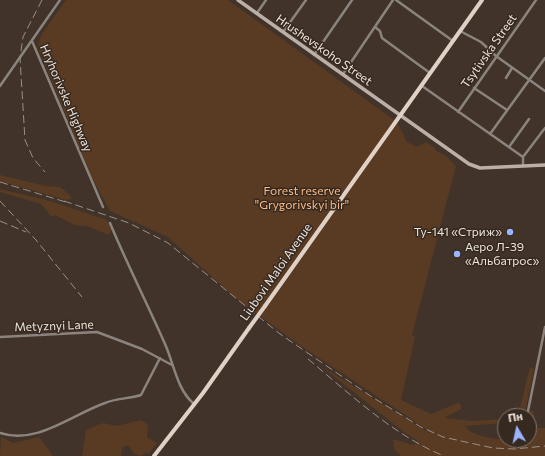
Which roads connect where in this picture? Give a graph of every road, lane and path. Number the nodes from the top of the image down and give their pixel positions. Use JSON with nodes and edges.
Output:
{"nodes":[{"id":1,"x":60,"y":0,"type":"edge"},
{"id":2,"x":239,"y":0,"type":"edge"},
{"id":3,"x":266,"y":0,"type":"edge"},
{"id":4,"x":306,"y":0,"type":"edge"},
{"id":5,"x":352,"y":0,"type":"edge"},
{"id":6,"x":393,"y":0,"type":"edge"},
{"id":7,"x":396,"y":0,"type":"edge"},
{"id":8,"x":482,"y":0,"type":"edge"},
{"id":9,"x":536,"y":0,"type":"edge"},
{"id":10,"x":257,"y":13,"type":"junction"},
{"id":11,"x":375,"y":27,"type":"junction"},
{"id":12,"x":460,"y":31,"type":"junction"},
{"id":13,"x":282,"y":33,"type":"junction"},
{"id":14,"x":452,"y":41,"type":"junction"},
{"id":15,"x":32,"y":42,"type":"junction"},
{"id":16,"x":314,"y":56,"type":"junction"},
{"id":17,"x":496,"y":56,"type":"junction"},
{"id":18,"x":545,"y":58,"type":"edge"},
{"id":19,"x":512,"y":68,"type":"junction"},
{"id":20,"x":430,"y":72,"type":"junction"},
{"id":21,"x":342,"y":75,"type":"junction"},
{"id":22,"x":506,"y":78,"type":"dead end"},
{"id":23,"x":529,"y":80,"type":"junction"},
{"id":24,"x":421,"y":85,"type":"junction"},
{"id":25,"x":0,"y":86,"type":"edge"},
{"id":26,"x":474,"y":88,"type":"junction"},
{"id":27,"x":545,"y":91,"type":"edge"},
{"id":28,"x":507,"y":110,"type":"junction"},
{"id":29,"x":458,"y":112,"type":"junction"},
{"id":30,"x":400,"y":115,"type":"junction"},
{"id":31,"x":529,"y":119,"type":"dead end"},
{"id":32,"x":545,"y":130,"type":"edge"},
{"id":33,"x":490,"y":134,"type":"junction"},
{"id":34,"x":509,"y":147,"type":"junction"},
{"id":35,"x":523,"y":157,"type":"junction"},
{"id":36,"x":545,"y":165,"type":"edge"},
{"id":37,"x":522,"y":166,"type":"junction"},
{"id":38,"x":103,"y":207,"type":"dead end"},
{"id":39,"x":110,"y":223,"type":"dead end"},
{"id":40,"x":545,"y":327,"type":"edge"},
{"id":41,"x":0,"y":337,"type":"edge"},
{"id":42,"x":160,"y":358,"type":"junction"},
{"id":43,"x":173,"y":366,"type":"junction"},
{"id":44,"x":194,"y":404,"type":"junction"},
{"id":45,"x":529,"y":408,"type":"edge"},
{"id":46,"x":1,"y":434,"type":"edge"},
{"id":47,"x":154,"y":456,"type":"edge"}],
"edges":[{"from":1,"to":15,"type":"street","name":"Hryhorivske Highway"},
{"from":2,"to":10,"type":"street","name":"Hrushevskoho Street"},
{"from":3,"to":10,"type":"street"},
{"from":4,"to":13,"type":"street"},
{"from":5,"to":16,"type":"street"},
{"from":6,"to":11,"type":"street"},
{"from":7,"to":14,"type":"street"},
{"from":8,"to":12,"type":"main road","name":"Liubovi Maloi Avenue"},
{"from":9,"to":17,"type":"street","name":"Tsytivska Street"},
{"from":10,"to":13,"type":"street","name":"Hrushevskoho Street"},
{"from":11,"to":20,"type":"street"},
{"from":11,"to":21,"type":"street"},
{"from":12,"to":14,"type":"main road","name":"Liubovi Maloi Avenue"},
{"from":12,"to":17,"type":"street"},
{"from":13,"to":16,"type":"street","name":"Hrushevskoho Street"},
{"from":14,"to":20,"type":"main road","name":"Liubovi Maloi Avenue"},
{"from":15,"to":25,"type":"street"},
{"from":15,"to":38,"type":"street","name":"Hryhorivske Highway"},
{"from":16,"to":21,"type":"street","name":"Hrushevskoho Street"},
{"from":17,"to":19,"type":"street"},
{"from":17,"to":26,"type":"street","name":"Tsytivska Street"},
{"from":18,"to":23,"type":"street"},
{"from":19,"to":22,"type":"street"},
{"from":19,"to":23,"type":"street"},
{"from":20,"to":24,"type":"main road","name":"Liubovi Maloi Avenue"},
{"from":21,"to":30,"type":"street","name":"Hrushevskoho Street"},
{"from":23,"to":27,"type":"street"},
{"from":23,"to":28,"type":"street"},
{"from":24,"to":29,"type":"street"},
{"from":24,"to":30,"type":"main road","name":"Liubovi Maloi Avenue"},
{"from":26,"to":28,"type":"street"},
{"from":26,"to":29,"type":"street","name":"Tsytivska Street"},
{"from":28,"to":33,"type":"street"},
{"from":29,"to":33,"type":"street"},
{"from":30,"to":37,"type":"street","name":"Hrushevskoho Street"},
{"from":30,"to":44,"type":"main road","name":"Liubovi Maloi Avenue","bridge":true},
{"from":31,"to":34,"type":"street"},
{"from":32,"to":35,"type":"street"},
{"from":33,"to":34,"type":"street"},
{"from":34,"to":35,"type":"street"},
{"from":35,"to":37,"type":"street"},
{"from":36,"to":37,"type":"street","name":"Hrushevskoho Street"},
{"from":39,"to":43,"type":"street"},
{"from":40,"to":45,"type":"street"},
{"from":41,"to":42,"type":"street","name":"Metyznyi Lane"},
{"from":42,"to":43,"type":"street","name":"Metyznyi Lane"},
{"from":42,"to":46,"type":"street"},
{"from":43,"to":44,"type":"street"},
{"from":44,"to":47,"type":"main road","name":"Liubovi Maloi Avenue"}]}
